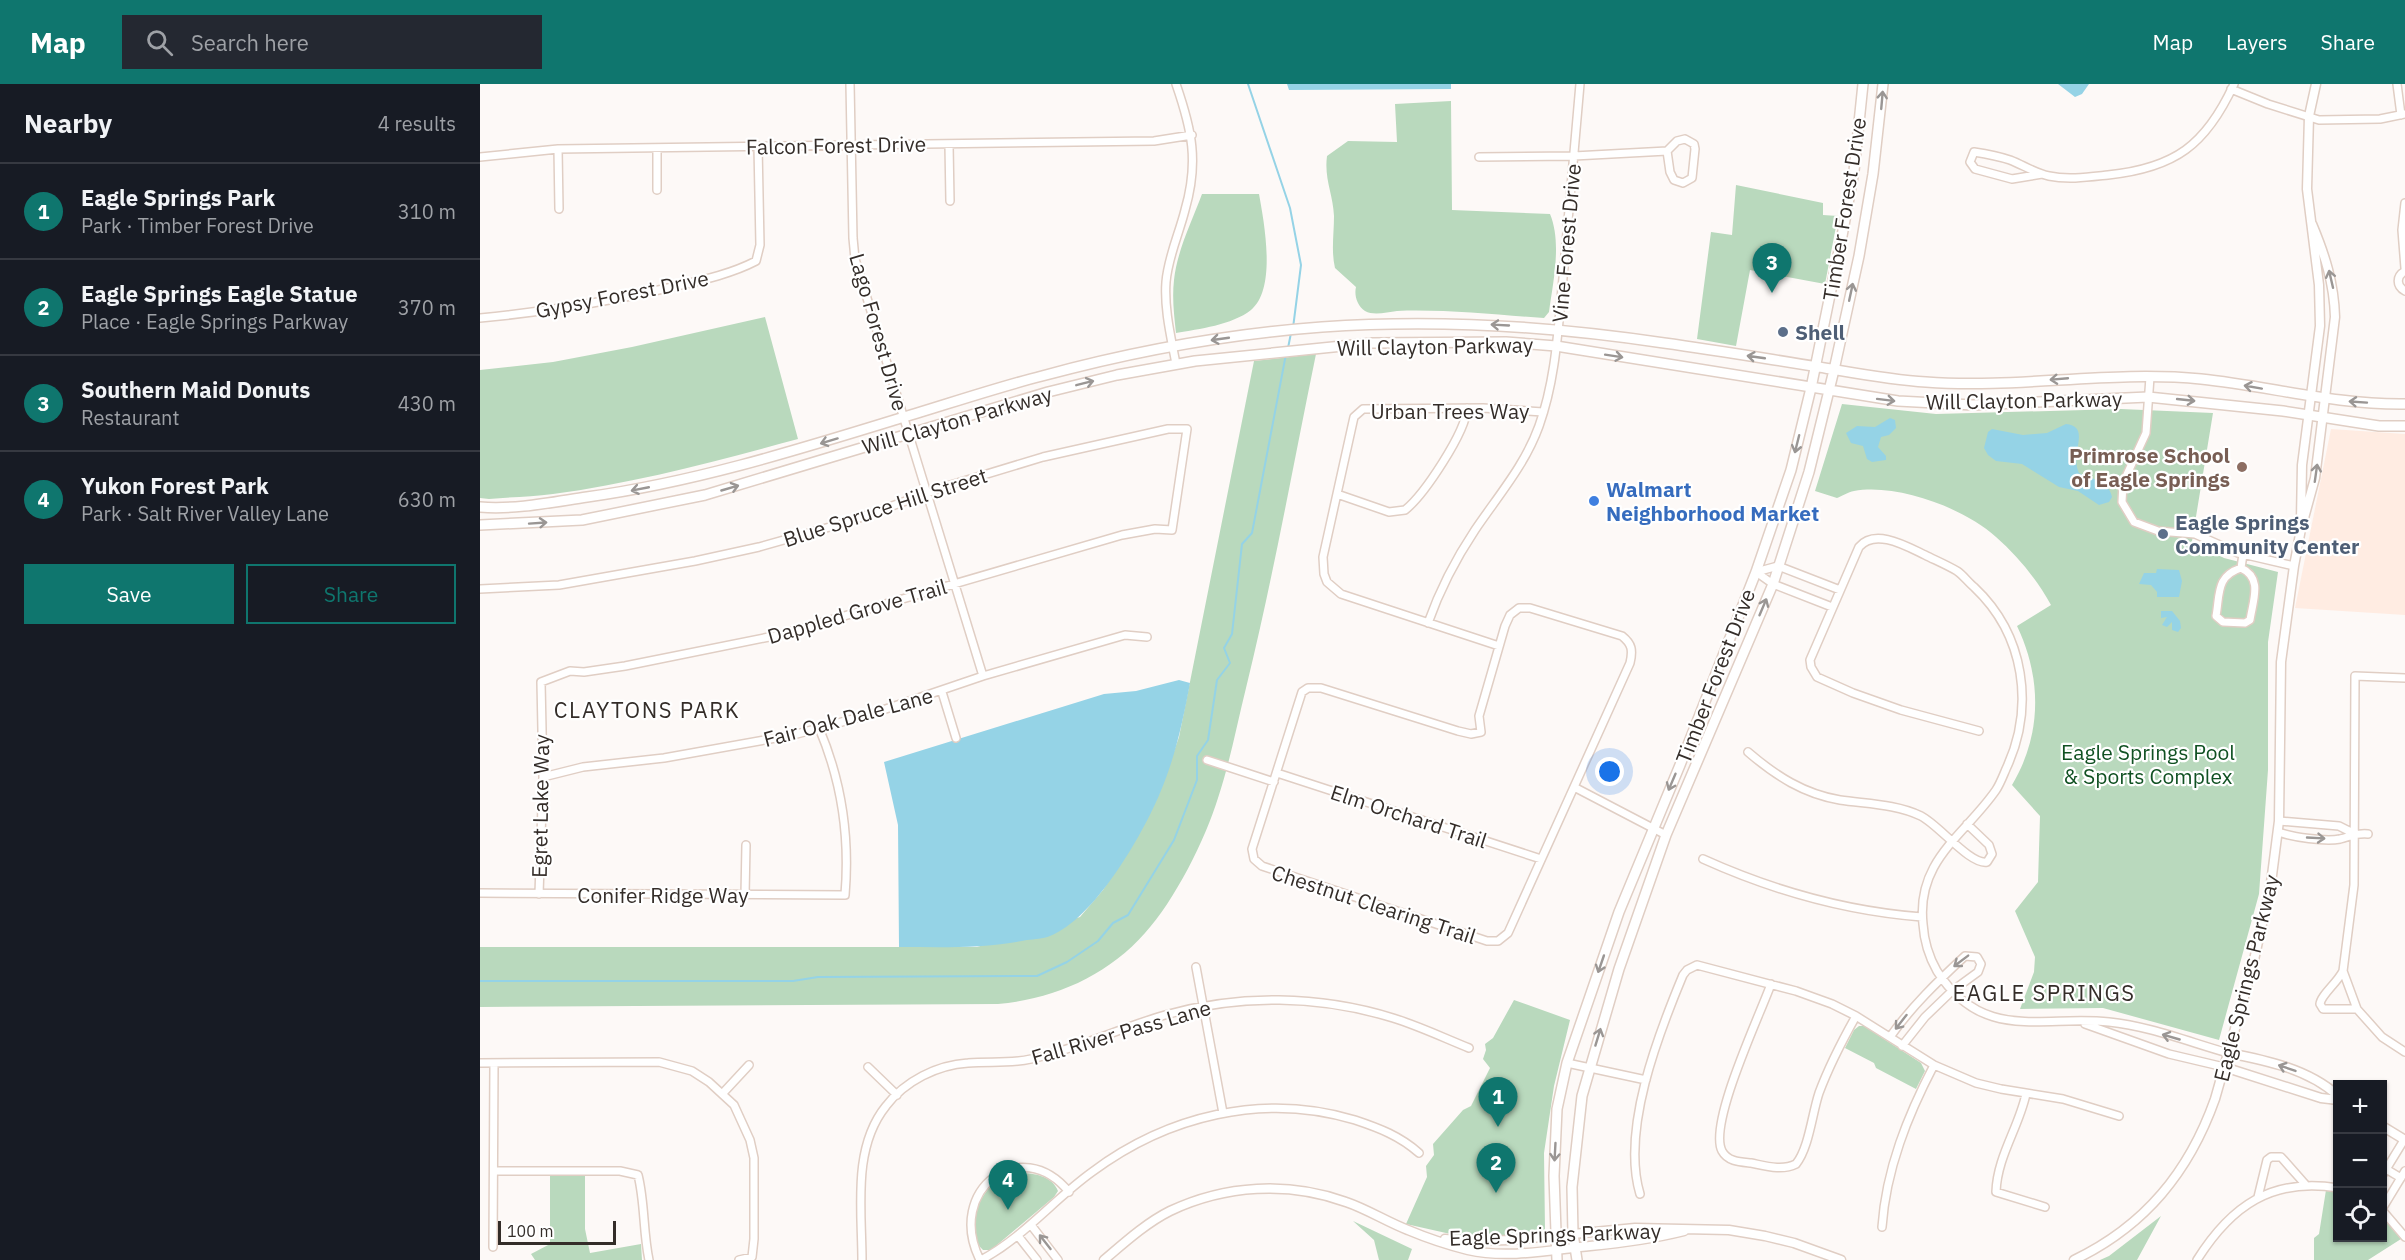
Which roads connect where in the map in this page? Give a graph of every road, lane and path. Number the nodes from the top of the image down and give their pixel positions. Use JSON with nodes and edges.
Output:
{"nodes":[{"id":1,"x":850,"y":84,"type":"edge"},
{"id":2,"x":1176,"y":84,"type":"edge"},
{"id":3,"x":1580,"y":84,"type":"edge"},
{"id":4,"x":1863,"y":84,"type":"edge"},
{"id":5,"x":1883,"y":84,"type":"edge"},
{"id":6,"x":2316,"y":84,"type":"edge"},
{"id":7,"x":2397,"y":84,"type":"edge"},
{"id":8,"x":2232,"y":86,"type":"edge"},
{"id":9,"x":2403,"y":114,"type":"edge"},
{"id":10,"x":2309,"y":116,"type":"junction"},
{"id":11,"x":1192,"y":135,"type":"junction"},
{"id":12,"x":949,"y":144,"type":"junction"},
{"id":13,"x":758,"y":146,"type":"junction"},
{"id":14,"x":851,"y":146,"type":"junction"},
{"id":15,"x":657,"y":148,"type":"junction"},
{"id":16,"x":558,"y":149,"type":"junction"},
{"id":17,"x":1667,"y":151,"type":"junction"},
{"id":18,"x":1574,"y":156,"type":"junction"},
{"id":19,"x":480,"y":157,"type":"edge"},
{"id":20,"x":1479,"y":157,"type":"dead end"},
{"id":21,"x":2042,"y":174,"type":"junction"},
{"id":22,"x":657,"y":190,"type":"dead end"},
{"id":23,"x":950,"y":201,"type":"dead end"},
{"id":24,"x":2405,"y":203,"type":"edge"},
{"id":25,"x":559,"y":210,"type":"dead end"},
{"id":26,"x":2312,"y":224,"type":"junction"},
{"id":27,"x":2405,"y":270,"type":"edge"},
{"id":28,"x":2405,"y":291,"type":"edge"},
{"id":29,"x":480,"y":318,"type":"edge"},
{"id":30,"x":1376,"y":324,"type":"junction"},
{"id":31,"x":1558,"y":330,"type":"junction"},
{"id":32,"x":1376,"y":343,"type":"junction"},
{"id":33,"x":1173,"y":346,"type":"junction"},
{"id":34,"x":1556,"y":346,"type":"junction"},
{"id":35,"x":1176,"y":364,"type":"junction"},
{"id":36,"x":1814,"y":366,"type":"junction"},
{"id":37,"x":1834,"y":370,"type":"junction"},
{"id":38,"x":2150,"y":377,"type":"junction"},
{"id":39,"x":1026,"y":380,"type":"junction"},
{"id":40,"x":1811,"y":388,"type":"junction"},
{"id":41,"x":1829,"y":391,"type":"junction"},
{"id":42,"x":1032,"y":397,"type":"junction"},
{"id":43,"x":2148,"y":397,"type":"junction"},
{"id":44,"x":2311,"y":397,"type":"junction"},
{"id":45,"x":2324,"y":399,"type":"junction"},
{"id":46,"x":2405,"y":404,"type":"edge"},
{"id":47,"x":1467,"y":408,"type":"junction"},
{"id":48,"x":1543,"y":412,"type":"junction"},
{"id":49,"x":2308,"y":415,"type":"junction"},
{"id":50,"x":2322,"y":417,"type":"junction"},
{"id":51,"x":903,"y":418,"type":"junction"},
{"id":52,"x":2405,"y":426,"type":"edge"},
{"id":53,"x":908,"y":434,"type":"junction"},
{"id":54,"x":764,"y":460,"type":"junction"},
{"id":55,"x":770,"y":476,"type":"junction"},
{"id":56,"x":927,"y":493,"type":"junction"},
{"id":57,"x":1337,"y":494,"type":"junction"},
{"id":58,"x":604,"y":495,"type":"junction"},
{"id":59,"x":480,"y":507,"type":"edge"},
{"id":60,"x":609,"y":514,"type":"junction"},
{"id":61,"x":480,"y":525,"type":"edge"},
{"id":62,"x":2301,"y":529,"type":"junction"},
{"id":63,"x":1172,"y":530,"type":"joint"},
{"id":64,"x":2243,"y":554,"type":"junction"},
{"id":65,"x":1778,"y":566,"type":"junction"},
{"id":66,"x":2294,"y":567,"type":"junction"},
{"id":67,"x":2241,"y":568,"type":"junction"},
{"id":68,"x":1755,"y":572,"type":"junction"},
{"id":69,"x":955,"y":583,"type":"junction"},
{"id":70,"x":1773,"y":584,"type":"junction"},
{"id":71,"x":480,"y":589,"type":"edge"},
{"id":72,"x":1840,"y":590,"type":"junction"},
{"id":73,"x":1832,"y":607,"type":"junction"},
{"id":74,"x":1428,"y":623,"type":"junction"},
{"id":75,"x":1147,"y":637,"type":"dead end"},
{"id":76,"x":1499,"y":646,"type":"junction"},
{"id":77,"x":983,"y":676,"type":"junction"},
{"id":78,"x":2405,"y":678,"type":"edge"},
{"id":79,"x":541,"y":682,"type":"joint"},
{"id":80,"x":942,"y":692,"type":"junction"},
{"id":81,"x":819,"y":728,"type":"junction"},
{"id":82,"x":1979,"y":730,"type":"dead end"},
{"id":83,"x":956,"y":738,"type":"dead end"},
{"id":84,"x":1748,"y":753,"type":"dead end"},
{"id":85,"x":1207,"y":760,"type":"dead end"},
{"id":86,"x":1277,"y":773,"type":"junction"},
{"id":87,"x":543,"y":777,"type":"junction"},
{"id":88,"x":1274,"y":782,"type":"junction"},
{"id":89,"x":1574,"y":787,"type":"junction"},
{"id":90,"x":2279,"y":821,"type":"junction"},
{"id":91,"x":1967,"y":824,"type":"junction"},
{"id":92,"x":1653,"y":828,"type":"junction"},
{"id":93,"x":2278,"y":832,"type":"junction"},
{"id":94,"x":2353,"y":833,"type":"junction"},
{"id":95,"x":2368,"y":834,"type":"dead end"},
{"id":96,"x":1666,"y":835,"type":"junction"},
{"id":97,"x":1952,"y":840,"type":"junction"},
{"id":98,"x":746,"y":845,"type":"dead end"},
{"id":99,"x":1703,"y":859,"type":"dead end"},
{"id":100,"x":1541,"y":860,"type":"junction"},
{"id":101,"x":480,"y":893,"type":"edge"},
{"id":102,"x":539,"y":894,"type":"junction"},
{"id":103,"x":745,"y":895,"type":"junction"},
{"id":104,"x":1922,"y":917,"type":"junction"},
{"id":105,"x":1196,"y":967,"type":"dead end"},
{"id":106,"x":2343,"y":971,"type":"junction"},
{"id":107,"x":1942,"y":978,"type":"junction"},
{"id":108,"x":1771,"y":984,"type":"junction"},
{"id":109,"x":1953,"y":991,"type":"junction"},
{"id":110,"x":1203,"y":1006,"type":"junction"},
{"id":111,"x":2357,"y":1009,"type":"junction"},
{"id":112,"x":1856,"y":1016,"type":"junction"},
{"id":113,"x":2080,"y":1022,"type":"junction"},
{"id":114,"x":1890,"y":1037,"type":"junction"},
{"id":115,"x":1902,"y":1046,"type":"junction"},
{"id":116,"x":1469,"y":1048,"type":"dead end"},
{"id":117,"x":2405,"y":1052,"type":"edge"},
{"id":118,"x":2228,"y":1053,"type":"junction"},
{"id":119,"x":480,"y":1063,"type":"edge"},
{"id":120,"x":494,"y":1063,"type":"junction"},
{"id":121,"x":1567,"y":1063,"type":"junction"},
{"id":122,"x":749,"y":1065,"type":"dead end"},
{"id":123,"x":1934,"y":1065,"type":"junction"},
{"id":124,"x":868,"y":1067,"type":"dead end"},
{"id":125,"x":2224,"y":1067,"type":"junction"},
{"id":126,"x":1589,"y":1068,"type":"junction"},
{"id":127,"x":1647,"y":1080,"type":"junction"},
{"id":128,"x":723,"y":1093,"type":"junction"},
{"id":129,"x":2333,"y":1093,"type":"edge"},
{"id":130,"x":2026,"y":1094,"type":"junction"},
{"id":131,"x":897,"y":1095,"type":"junction"},
{"id":132,"x":2333,"y":1098,"type":"edge"},
{"id":133,"x":1223,"y":1113,"type":"junction"},
{"id":134,"x":2119,"y":1116,"type":"dead end"},
{"id":135,"x":2387,"y":1129,"type":"edge"},
{"id":136,"x":2404,"y":1140,"type":"edge"},
{"id":137,"x":1419,"y":1152,"type":"dead end"},
{"id":138,"x":2387,"y":1168,"type":"edge"},
{"id":139,"x":494,"y":1171,"type":"junction"},
{"id":140,"x":2387,"y":1173,"type":"edge"},
{"id":141,"x":2403,"y":1175,"type":"edge"},
{"id":142,"x":2306,"y":1184,"type":"junction"},
{"id":143,"x":2333,"y":1187,"type":"edge"},
{"id":144,"x":1068,"y":1192,"type":"junction"},
{"id":145,"x":1640,"y":1194,"type":"dead end"},
{"id":146,"x":2258,"y":1197,"type":"junction"},
{"id":147,"x":2387,"y":1202,"type":"edge"},
{"id":148,"x":2045,"y":1207,"type":"dead end"},
{"id":149,"x":2387,"y":1216,"type":"edge"},
{"id":150,"x":1031,"y":1225,"type":"junction"},
{"id":151,"x":1882,"y":1227,"type":"dead end"},
{"id":152,"x":1684,"y":1231,"type":"junction"},
{"id":153,"x":1573,"y":1234,"type":"junction"},
{"id":154,"x":1018,"y":1236,"type":"junction"},
{"id":155,"x":1555,"y":1236,"type":"junction"},
{"id":156,"x":1427,"y":1237,"type":"junction"},
{"id":157,"x":2405,"y":1237,"type":"edge"},
{"id":158,"x":493,"y":1247,"type":"dead end"},
{"id":159,"x":1575,"y":1249,"type":"junction"},
{"id":160,"x":1556,"y":1255,"type":"edge"},
{"id":161,"x":649,"y":1260,"type":"edge"},
{"id":162,"x":739,"y":1260,"type":"edge"},
{"id":163,"x":862,"y":1260,"type":"edge"},
{"id":164,"x":981,"y":1260,"type":"edge"},
{"id":165,"x":1037,"y":1260,"type":"edge"},
{"id":166,"x":1059,"y":1260,"type":"edge"},
{"id":167,"x":1104,"y":1260,"type":"edge"},
{"id":168,"x":1577,"y":1260,"type":"edge"},
{"id":169,"x":1841,"y":1260,"type":"edge"},
{"id":170,"x":2074,"y":1260,"type":"edge"},
{"id":171,"x":2197,"y":1260,"type":"edge"}],
"edges":[{"from":1,"to":14,"type":"street","name":"Lago Forest Drive"},
{"from":2,"to":11,"type":"street"},
{"from":3,"to":18,"type":"street","name":"Vine Forest Drive"},
{"from":4,"to":36,"type":"main road","name":"Timber Forest Drive"},
{"from":37,"to":5,"type":"main road","name":"Timber Forest Drive","one_way":true},
{"from":6,"to":10,"type":"street","name":"Eagle Springs Parkway"},
{"from":7,"to":9,"type":"street"},
{"from":8,"to":10,"type":"street"},
{"from":8,"to":21,"type":"street"},
{"from":9,"to":10,"type":"street"},
{"from":10,"to":26,"type":"street","name":"Eagle Springs Parkway"},
{"from":11,"to":12,"type":"street","name":"Falcon Forest Drive"},
{"from":11,"to":33,"type":"street"},
{"from":12,"to":14,"type":"street","name":"Falcon Forest Drive"},
{"from":12,"to":23,"type":"street"},
{"from":13,"to":14,"type":"street","name":"Falcon Forest Drive"},
{"from":13,"to":15,"type":"street","name":"Falcon Forest Drive"},
{"from":13,"to":29,"type":"street","name":"Gypsy Forest Drive"},
{"from":14,"to":51,"type":"street","name":"Lago Forest Drive"},
{"from":15,"to":16,"type":"street","name":"Falcon Forest Drive"},
{"from":15,"to":22,"type":"street"},
{"from":16,"to":19,"type":"street","name":"Falcon Forest Drive"},
{"from":16,"to":25,"type":"street"},
{"from":17,"to":17,"type":"street"},
{"from":17,"to":18,"type":"street"},
{"from":18,"to":20,"type":"street"},
{"from":18,"to":31,"type":"street","name":"Vine Forest Drive"},
{"from":21,"to":21,"type":"street"},
{"from":24,"to":27,"type":"street"},
{"from":26,"to":44,"type":"street","name":"Eagle Springs Parkway"},
{"from":45,"to":26,"type":"street","name":"Eagle Springs Parkway","one_way":true},
{"from":27,"to":28,"type":"street"},
{"from":31,"to":30,"type":"main road","name":"Will Clayton Parkway","one_way":true},
{"from":30,"to":32,"type":"main road"},
{"from":30,"to":33,"type":"main road","name":"Will Clayton Parkway","one_way":true},
{"from":31,"to":34,"type":"street","name":"Vine Forest Drive"},
{"from":36,"to":31,"type":"main road","name":"Will Clayton Parkway","one_way":true},
{"from":32,"to":34,"type":"main road","name":"Will Clayton Parkway"},
{"from":32,"to":35,"type":"main road","name":"Will Clayton Parkway"},
{"from":33,"to":35,"type":"street"},
{"from":33,"to":39,"type":"main road","name":"Will Clayton Parkway"},
{"from":34,"to":40,"type":"main road","name":"Will Clayton Parkway","one_way":true},
{"from":34,"to":48,"type":"street","name":"Vine Forest Drive"},
{"from":42,"to":35,"type":"main road","name":"Will Clayton Parkway","one_way":true},
{"from":36,"to":37,"type":"main road","name":"Will Clayton Parkway"},
{"from":36,"to":40,"type":"main road","name":"Timber Forest Drive"},
{"from":38,"to":37,"type":"main road","name":"Will Clayton Parkway","one_way":true},
{"from":37,"to":41,"type":"main road","name":"Timber Forest Drive"},
{"from":38,"to":43,"type":"street"},
{"from":44,"to":38,"type":"main road","name":"Will Clayton Parkway","one_way":true},
{"from":39,"to":42,"type":"main road"},
{"from":39,"to":51,"type":"main road","name":"Will Clayton Parkway"},
{"from":40,"to":41,"type":"main road","name":"Will Clayton Parkway"},
{"from":40,"to":68,"type":"main road","name":"Timber Forest Drive","one_way":true},
{"from":41,"to":43,"type":"main road","name":"Will Clayton Parkway","one_way":true},
{"from":41,"to":65,"type":"main road","name":"Timber Forest Drive"},
{"from":42,"to":53,"type":"main road","name":"Will Clayton Parkway"},
{"from":43,"to":49,"type":"main road","name":"Will Clayton Parkway","one_way":true},
{"from":43,"to":64,"type":"street"},
{"from":44,"to":45,"type":"main road","name":"Will Clayton Parkway"},
{"from":44,"to":49,"type":"street","name":"Eagle Springs Parkway"},
{"from":46,"to":45,"type":"main road","name":"Will Clayton Parkway","one_way":true},
{"from":45,"to":50,"type":"street","name":"Eagle Springs Parkway"},
{"from":47,"to":48,"type":"street","name":"Urban Trees Way"},
{"from":47,"to":57,"type":"street"},
{"from":47,"to":57,"type":"street","name":"Urban Trees Way"},
{"from":48,"to":74,"type":"street","name":"Vine Forest Drive"},
{"from":49,"to":50,"type":"main road","name":"Will Clayton Parkway"},
{"from":49,"to":62,"type":"street","name":"Eagle Springs Parkway"},
{"from":50,"to":52,"type":"main road","name":"Will Clayton Parkway"},
{"from":62,"to":50,"type":"street","name":"Eagle Springs Parkway","one_way":true},
{"from":51,"to":53,"type":"street","name":"Lago Forest Drive"},
{"from":51,"to":54,"type":"main road","name":"Will Clayton Parkway","one_way":true},
{"from":53,"to":55,"type":"main road","name":"Will Clayton Parkway"},
{"from":53,"to":56,"type":"street","name":"Lago Forest Drive"},
{"from":54,"to":55,"type":"main road"},
{"from":54,"to":58,"type":"main road","name":"Will Clayton Parkway","one_way":true},
{"from":60,"to":55,"type":"main road","name":"Will Clayton Parkway","one_way":true},
{"from":56,"to":63,"type":"street","name":"Blue Spruce Hill Street"},
{"from":56,"to":69,"type":"street","name":"Lago Forest Drive"},
{"from":56,"to":71,"type":"street","name":"Blue Spruce Hill Street"},
{"from":57,"to":74,"type":"street"},
{"from":58,"to":59,"type":"main road","name":"Will Clayton Parkway"},
{"from":58,"to":60,"type":"main road"},
{"from":61,"to":60,"type":"main road","name":"Will Clayton Parkway","one_way":true},
{"from":62,"to":66,"type":"street","name":"Eagle Springs Parkway"},
{"from":63,"to":69,"type":"street","name":"Dappled Grove Trail"},
{"from":64,"to":66,"type":"street"},
{"from":64,"to":67,"type":"street"},
{"from":65,"to":68,"type":"street"},
{"from":65,"to":70,"type":"main road","name":"Timber Forest Drive"},
{"from":65,"to":72,"type":"street"},
{"from":66,"to":90,"type":"street","name":"Eagle Springs Parkway"},
{"from":67,"to":67,"type":"street"},
{"from":68,"to":70,"type":"street"},
{"from":68,"to":92,"type":"main road","name":"Timber Forest Drive","one_way":true},
{"from":69,"to":77,"type":"street","name":"Lago Forest Drive"},
{"from":69,"to":79,"type":"street","name":"Dappled Grove Trail"},
{"from":70,"to":73,"type":"street"},
{"from":96,"to":70,"type":"main road","name":"Timber Forest Drive","one_way":true},
{"from":72,"to":73,"type":"street"},
{"from":72,"to":91,"type":"street"},
{"from":73,"to":82,"type":"street"},
{"from":74,"to":76,"type":"street"},
{"from":75,"to":77,"type":"street","name":"Fair Oak Dale Lane"},
{"from":76,"to":86,"type":"street"},
{"from":76,"to":89,"type":"street"},
{"from":77,"to":80,"type":"street","name":"Fair Oak Dale Lane"},
{"from":78,"to":94,"type":"street"},
{"from":79,"to":87,"type":"street","name":"Egret Lake Way"},
{"from":80,"to":81,"type":"street","name":"Fair Oak Dale Lane"},
{"from":80,"to":83,"type":"street"},
{"from":81,"to":87,"type":"street","name":"Fair Oak Dale Lane"},
{"from":81,"to":103,"type":"street","name":"Conifer Ridge Way"},
{"from":84,"to":97,"type":"street"},
{"from":85,"to":88,"type":"street"},
{"from":86,"to":88,"type":"street"},
{"from":86,"to":100,"type":"street","name":"Elm Orchard Trail"},
{"from":87,"to":102,"type":"street","name":"Egret Lake Way"},
{"from":88,"to":100,"type":"street","name":"Chestnut Clearing Trail"},
{"from":89,"to":92,"type":"street"},
{"from":89,"to":100,"type":"street"},
{"from":90,"to":93,"type":"street","name":"Eagle Springs Parkway"},
{"from":90,"to":94,"type":"street"},
{"from":91,"to":97,"type":"street"},
{"from":91,"to":97,"type":"street"},
{"from":92,"to":96,"type":"street"},
{"from":92,"to":121,"type":"main road","name":"Timber Forest Drive","one_way":true},
{"from":93,"to":94,"type":"street","one_way":true},
{"from":93,"to":118,"type":"street","name":"Eagle Springs Parkway"},
{"from":94,"to":95,"type":"street"},
{"from":94,"to":106,"type":"street"},
{"from":126,"to":96,"type":"main road","name":"Timber Forest Drive","one_way":true},
{"from":97,"to":104,"type":"street"},
{"from":98,"to":103,"type":"street"},
{"from":99,"to":104,"type":"street"},
{"from":101,"to":102,"type":"street","name":"Conifer Ridge Way"},
{"from":102,"to":103,"type":"street","name":"Conifer Ridge Way"},
{"from":104,"to":107,"type":"street"},
{"from":105,"to":110,"type":"street"},
{"from":106,"to":111,"type":"street"},
{"from":106,"to":111,"type":"street"},
{"from":107,"to":109,"type":"street"},
{"from":109,"to":107,"type":"street","one_way":true},
{"from":107,"to":114,"type":"street","one_way":true},
{"from":108,"to":112,"type":"street"},
{"from":108,"to":112,"type":"street"},
{"from":108,"to":127,"type":"street"},
{"from":109,"to":113,"type":"street"},
{"from":109,"to":115,"type":"street"},
{"from":110,"to":116,"type":"street","name":"Fall River Pass Lane"},
{"from":110,"to":131,"type":"street","name":"Fall River Pass Lane"},
{"from":110,"to":133,"type":"street"},
{"from":111,"to":117,"type":"street"},
{"from":112,"to":114,"type":"street"},
{"from":118,"to":113,"type":"street","one_way":true},
{"from":113,"to":125,"type":"street"},
{"from":114,"to":115,"type":"street"},
{"from":115,"to":123,"type":"street"},
{"from":118,"to":125,"type":"street","name":"Eagle Springs Parkway"},
{"from":129,"to":118,"type":"street","one_way":true},
{"from":119,"to":120,"type":"street"},
{"from":120,"to":128,"type":"street"},
{"from":120,"to":139,"type":"street"},
{"from":121,"to":126,"type":"street"},
{"from":121,"to":155,"type":"main road","name":"Timber Forest Drive","one_way":true},
{"from":122,"to":128,"type":"street"},
{"from":123,"to":130,"type":"street"},
{"from":123,"to":151,"type":"street"},
{"from":124,"to":131,"type":"street"},
{"from":125,"to":132,"type":"street"},
{"from":125,"to":170,"type":"street","name":"Eagle Springs Parkway"},
{"from":126,"to":127,"type":"street"},
{"from":126,"to":153,"type":"main road","name":"Timber Forest Drive"},
{"from":127,"to":145,"type":"street"},
{"from":128,"to":162,"type":"street"},
{"from":130,"to":134,"type":"street"},
{"from":130,"to":148,"type":"street"},
{"from":131,"to":163,"type":"street","name":"Fall River Pass Lane"},
{"from":133,"to":137,"type":"street"},
{"from":133,"to":144,"type":"street"},
{"from":135,"to":136,"type":"street"},
{"from":136,"to":138,"type":"street"},
{"from":139,"to":158,"type":"street"},
{"from":139,"to":161,"type":"street"},
{"from":140,"to":141,"type":"street"},
{"from":141,"to":147,"type":"street"},
{"from":142,"to":143,"type":"street"},
{"from":142,"to":146,"type":"street"},
{"from":142,"to":146,"type":"street"},
{"from":144,"to":150,"type":"street"},
{"from":144,"to":164,"type":"street"},
{"from":146,"to":171,"type":"street"},
{"from":149,"to":157,"type":"street"},
{"from":150,"to":154,"type":"street"},
{"from":166,"to":150,"type":"street","one_way":true},
{"from":152,"to":153,"type":"street","name":"Eagle Springs Parkway"},
{"from":152,"to":159,"type":"street","name":"Eagle Springs Parkway"},
{"from":152,"to":169,"type":"street","name":"Eagle Springs Parkway"},
{"from":153,"to":155,"type":"street","name":"Eagle Springs Parkway"},
{"from":153,"to":159,"type":"main road","name":"Timber Forest Drive"},
{"from":154,"to":164,"type":"street"},
{"from":154,"to":165,"type":"street"},
{"from":155,"to":156,"type":"street","name":"Eagle Springs Parkway"},
{"from":155,"to":160,"type":"main road","name":"Timber Forest Drive"},
{"from":156,"to":160,"type":"street","name":"Eagle Springs Parkway"},
{"from":156,"to":167,"type":"street","name":"Eagle Springs Parkway"},
{"from":159,"to":160,"type":"street","name":"Eagle Springs Parkway"},
{"from":159,"to":168,"type":"main road","name":"Timber Forest Drive"}]}
